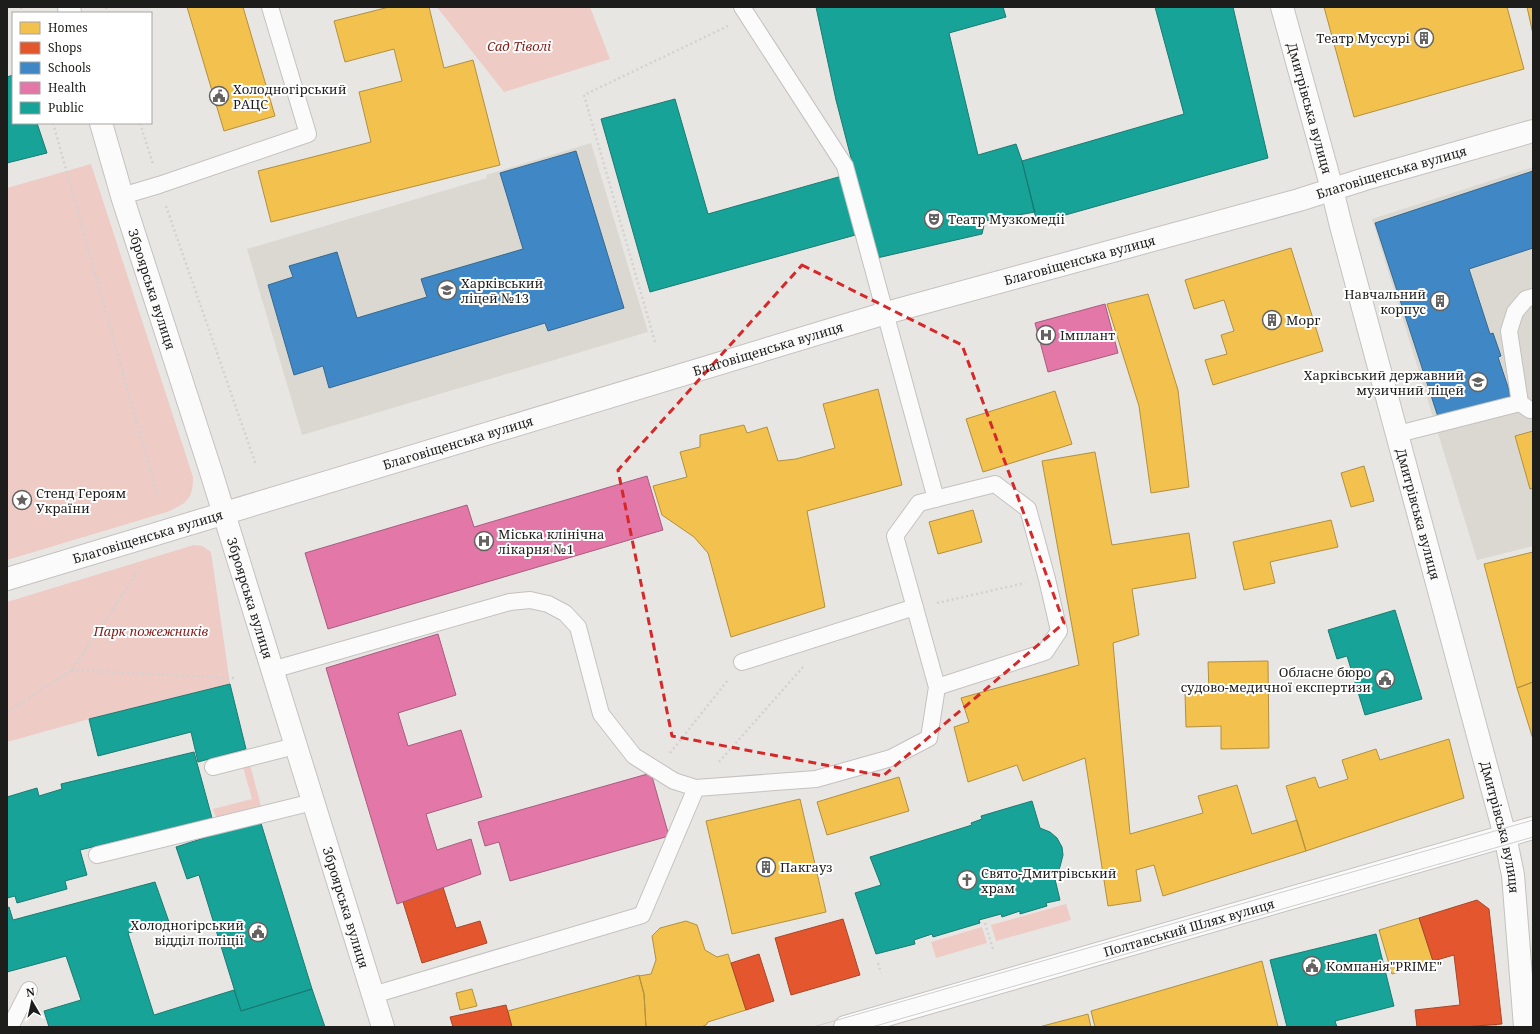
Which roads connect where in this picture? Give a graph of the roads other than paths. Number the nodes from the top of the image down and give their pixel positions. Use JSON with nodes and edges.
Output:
{"nodes":[{"id":1,"x":270,"y":7,"type":"edge"},
{"id":2,"x":1282,"y":7,"type":"edge"},
{"id":3,"x":745,"y":12,"type":"edge"},
{"id":4,"x":101,"y":124,"type":"edge"},
{"id":5,"x":1533,"y":131,"type":"edge"},
{"id":6,"x":1332,"y":189,"type":"junction"},
{"id":7,"x":122,"y":196,"type":"junction"},
{"id":8,"x":1533,"y":297,"type":"edge"},
{"id":9,"x":886,"y":313,"type":"junction"},
{"id":10,"x":1527,"y":407,"type":"edge"},
{"id":11,"x":1398,"y":434,"type":"junction"},
{"id":12,"x":936,"y":499,"type":"junction"},
{"id":13,"x":223,"y":514,"type":"junction"},
{"id":14,"x":7,"y":579,"type":"edge"},
{"id":15,"x":915,"y":607,"type":"junction"},
{"id":16,"x":742,"y":662,"type":"road end"},
{"id":17,"x":272,"y":670,"type":"junction"},
{"id":18,"x":938,"y":687,"type":"junction"},
{"id":19,"x":295,"y":746,"type":"junction"},
{"id":20,"x":212,"y":767,"type":"dead end"},
{"id":21,"x":696,"y":788,"type":"junction"},
{"id":22,"x":313,"y":802,"type":"junction"},
{"id":23,"x":1533,"y":828,"type":"edge"},
{"id":24,"x":1506,"y":836,"type":"junction"},
{"id":25,"x":97,"y":855,"type":"dead end"},
{"id":26,"x":28,"y":990,"type":"dead end"},
{"id":27,"x":373,"y":995,"type":"junction"},
{"id":28,"x":10,"y":1027,"type":"edge"},
{"id":29,"x":383,"y":1027,"type":"edge"},
{"id":30,"x":845,"y":1027,"type":"edge"},
{"id":31,"x":1525,"y":1027,"type":"edge"}],
"edges":[{"from":1,"to":7,"type":"lane"},
{"from":2,"to":6,"type":"street","name":"Дмитрівська вулиця"},
{"from":3,"to":9,"type":"lane"},
{"from":4,"to":7,"type":"street","name":"Зброярська вулиця"},
{"from":5,"to":6,"type":"street","name":"Благовіщенська вулиця"},
{"from":6,"to":9,"type":"street","name":"Благовіщенська вулиця"},
{"from":6,"to":11,"type":"street","name":"Дмитрівська вулиця"},
{"from":7,"to":13,"type":"street","name":"Зброярська вулиця"},
{"from":8,"to":10,"type":"lane"},
{"from":9,"to":12,"type":"lane"},
{"from":9,"to":13,"type":"street","name":"Благовіщенська вулиця"},
{"from":10,"to":11,"type":"lane"},
{"from":11,"to":24,"type":"street","name":"Дмитрівська вулиця"},
{"from":12,"to":15,"type":"lane"},
{"from":12,"to":18,"type":"lane"},
{"from":13,"to":14,"type":"street","name":"Благовіщенська вулиця"},
{"from":13,"to":17,"type":"street","name":"Зброярська вулиця"},
{"from":15,"to":16,"type":"lane"},
{"from":15,"to":18,"type":"lane"},
{"from":17,"to":19,"type":"street","name":"Зброярська вулиця"},
{"from":17,"to":21,"type":"lane"},
{"from":18,"to":21,"type":"lane"},
{"from":19,"to":20,"type":"lane"},
{"from":19,"to":22,"type":"street","name":"Зброярська вулиця"},
{"from":21,"to":27,"type":"lane"},
{"from":22,"to":25,"type":"lane"},
{"from":22,"to":27,"type":"street","name":"Зброярська вулиця"},
{"from":23,"to":24,"type":"street","name":"Полтавський Шлях вулиця"},
{"from":24,"to":30,"type":"street","name":"Полтавський Шлях вулиця"},
{"from":24,"to":31,"type":"street","name":"Дмитрівська вулиця"},
{"from":26,"to":28,"type":"lane"},
{"from":27,"to":29,"type":"street","name":"Зброярська вулиця"}]}
